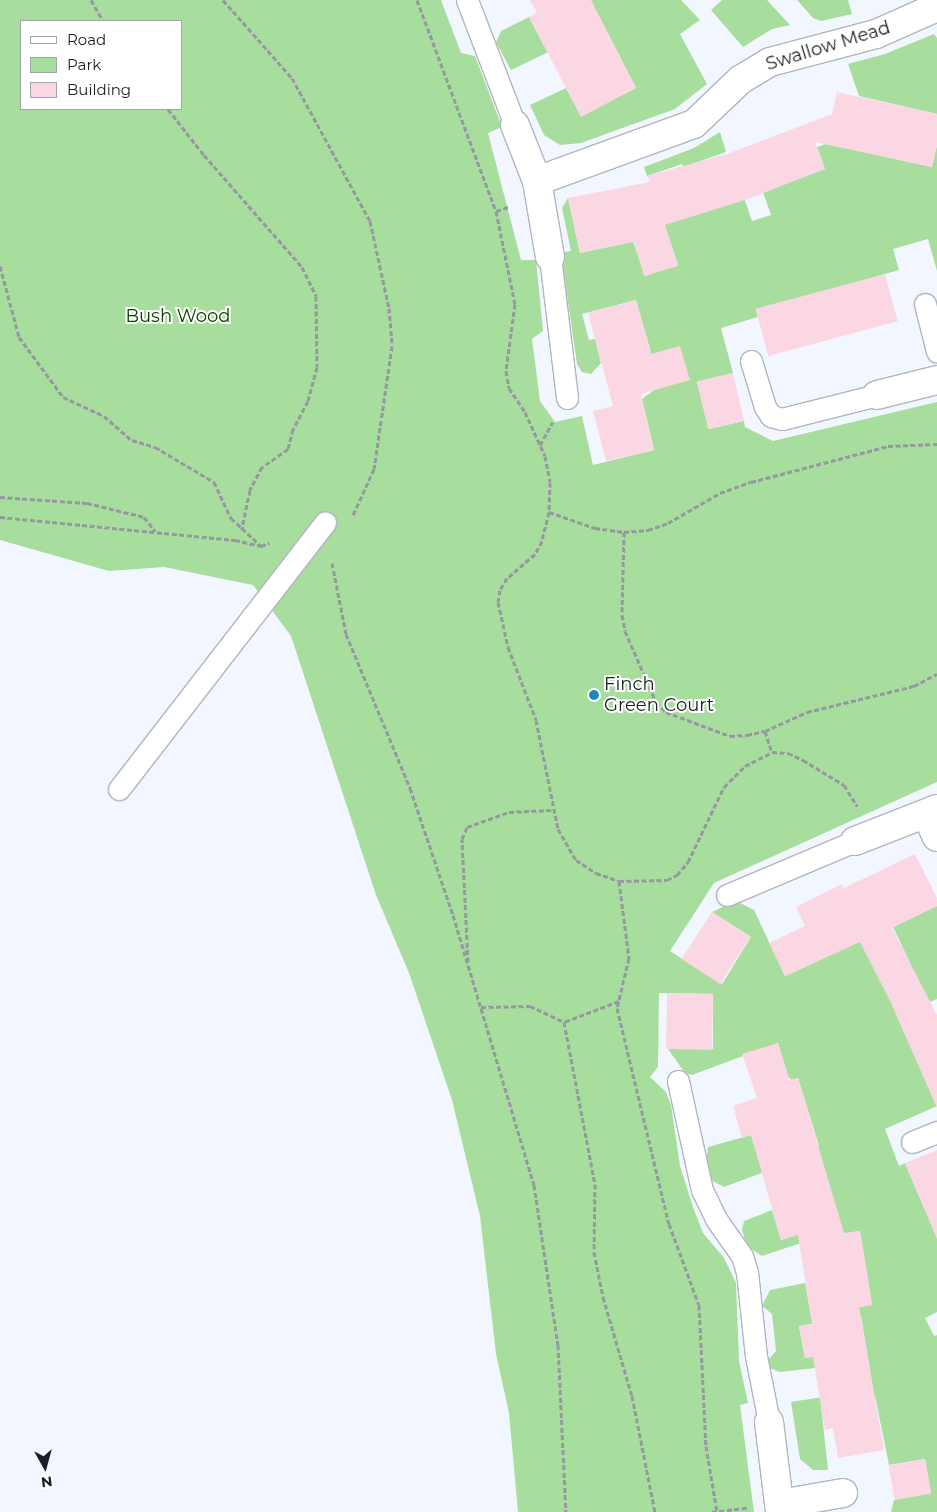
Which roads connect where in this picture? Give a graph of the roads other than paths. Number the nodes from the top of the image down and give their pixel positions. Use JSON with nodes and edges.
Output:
{"nodes":[{"id":1,"x":467,"y":0,"type":"edge"},
{"id":2,"x":937,"y":7,"type":"edge"},
{"id":3,"x":515,"y":125,"type":"joint"},
{"id":4,"x":537,"y":181,"type":"junction"},
{"id":5,"x":550,"y":257,"type":"joint"},
{"id":6,"x":925,"y":304,"type":"dead end"},
{"id":7,"x":937,"y":351,"type":"edge"},
{"id":8,"x":752,"y":361,"type":"dead end"},
{"id":9,"x":937,"y":380,"type":"edge"},
{"id":10,"x":877,"y":395,"type":"joint"},
{"id":11,"x":567,"y":398,"type":"dead end"},
{"id":12,"x":325,"y":522,"type":"road end"},
{"id":13,"x":119,"y":789,"type":"dead end"},
{"id":14,"x":934,"y":821,"type":"edge"},
{"id":15,"x":862,"y":839,"type":"joint"},
{"id":16,"x":727,"y":895,"type":"dead end"},
{"id":17,"x":678,"y":1081,"type":"dead end"},
{"id":18,"x":937,"y":1132,"type":"edge"},
{"id":19,"x":912,"y":1142,"type":"dead end"},
{"id":20,"x":769,"y":1422,"type":"joint"},
{"id":21,"x":843,"y":1493,"type":"dead end"},
{"id":22,"x":780,"y":1508,"type":"edge"}],
"edges":[{"from":1,"to":3,"type":"lane"},
{"from":2,"to":4,"type":"street","name":"Swallow Mead"},
{"from":3,"to":4,"type":"street"},
{"from":4,"to":5,"type":"street"},
{"from":5,"to":11,"type":"lane"},
{"from":6,"to":7,"type":"lane"},
{"from":8,"to":10,"type":"lane"},
{"from":9,"to":10,"type":"street"},
{"from":12,"to":13,"type":"lane"},
{"from":14,"to":15,"type":"street"},
{"from":15,"to":16,"type":"lane"},
{"from":17,"to":20,"type":"lane"},
{"from":18,"to":19,"type":"lane"},
{"from":20,"to":22,"type":"street"},
{"from":21,"to":22,"type":"street"}]}
